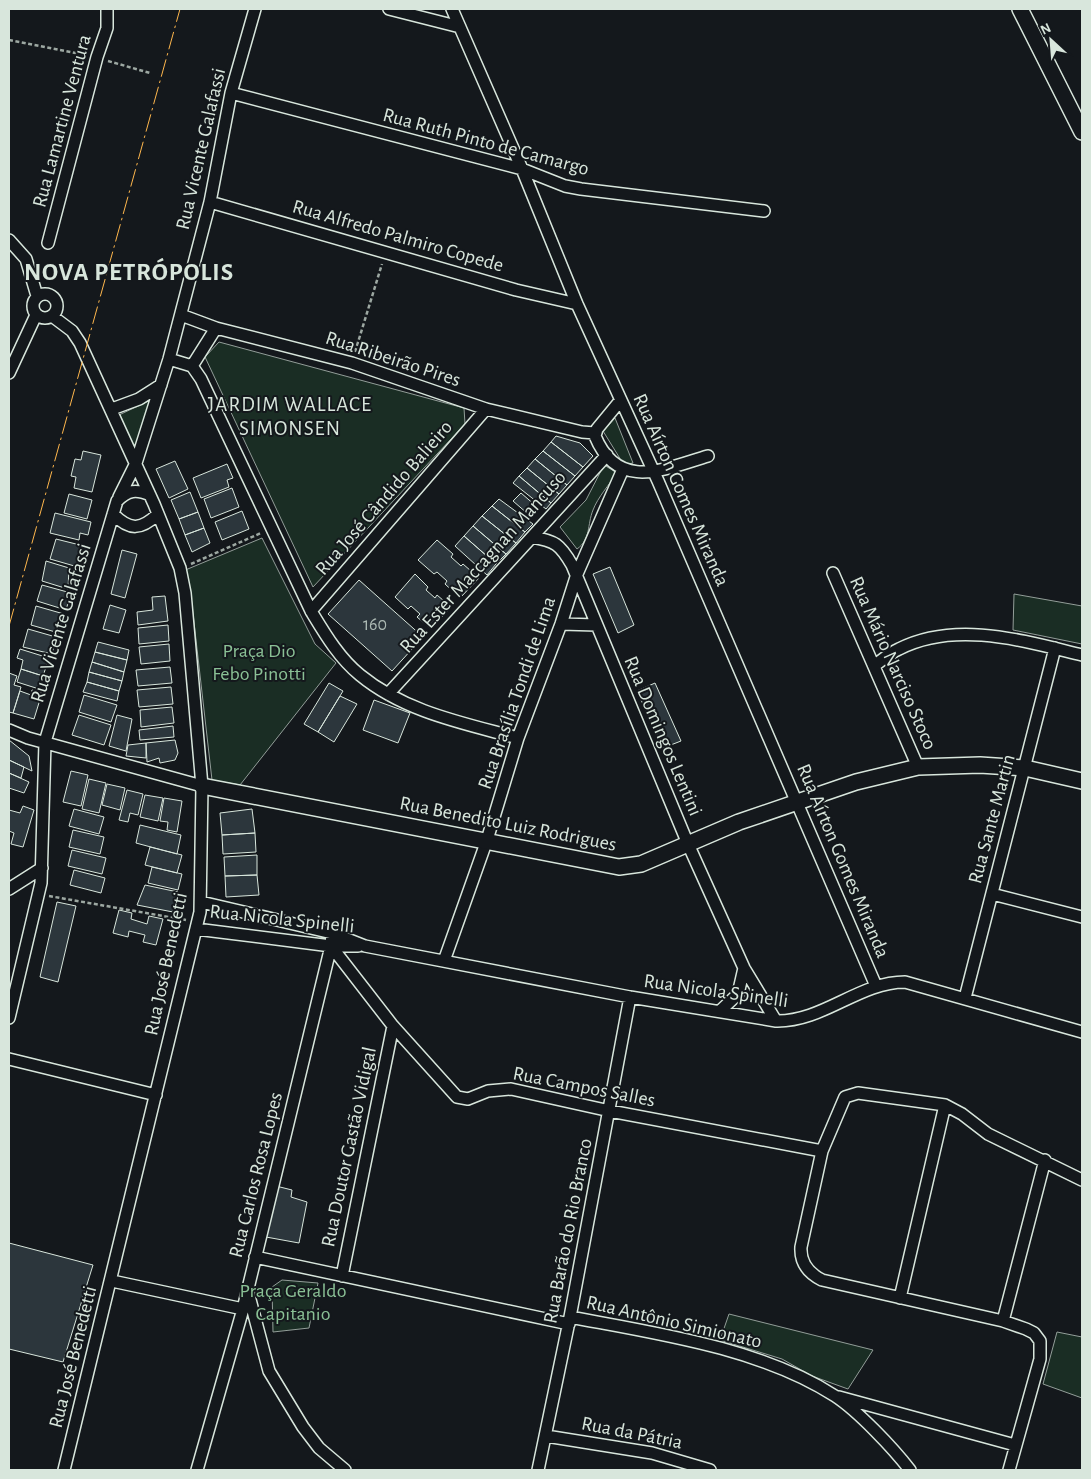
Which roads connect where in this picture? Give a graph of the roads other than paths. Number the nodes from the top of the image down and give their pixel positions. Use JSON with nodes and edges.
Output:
{"nodes":[{"id":1,"x":107,"y":9,"type":"edge"},
{"id":2,"x":255,"y":9,"type":"edge"},
{"id":3,"x":389,"y":9,"type":"edge"},
{"id":4,"x":452,"y":9,"type":"edge"},
{"id":5,"x":1020,"y":9,"type":"edge"},
{"id":6,"x":460,"y":27,"type":"junction"},
{"id":7,"x":231,"y":93,"type":"junction"},
{"id":8,"x":1082,"y":132,"type":"edge"},
{"id":9,"x":522,"y":169,"type":"junction"},
{"id":10,"x":210,"y":202,"type":"junction"},
{"id":11,"x":764,"y":210,"type":"dead end"},
{"id":12,"x":9,"y":240,"type":"edge"},
{"id":13,"x":48,"y":243,"type":"dead end"},
{"id":14,"x":37,"y":296,"type":"junction"},
{"id":15,"x":577,"y":304,"type":"junction"},
{"id":16,"x":36,"y":315,"type":"junction"},
{"id":17,"x":181,"y":315,"type":"junction"},
{"id":18,"x":52,"y":316,"type":"junction"},
{"id":19,"x":216,"y":328,"type":"junction"},
{"id":20,"x":169,"y":359,"type":"junction"},
{"id":21,"x":192,"y":366,"type":"junction"},
{"id":22,"x":9,"y":373,"type":"edge"},
{"id":23,"x":161,"y":385,"type":"junction"},
{"id":24,"x":620,"y":400,"type":"junction"},
{"id":25,"x":112,"y":409,"type":"junction"},
{"id":26,"x":486,"y":409,"type":"junction"},
{"id":27,"x":595,"y":432,"type":"junction"},
{"id":28,"x":607,"y":455,"type":"junction"},
{"id":29,"x":708,"y":456,"type":"dead end"},
{"id":30,"x":136,"y":463,"type":"junction"},
{"id":31,"x":623,"y":469,"type":"junction"},
{"id":32,"x":654,"y":472,"type":"junction"},
{"id":33,"x":150,"y":495,"type":"junction"},
{"id":34,"x":117,"y":501,"type":"junction"},
{"id":35,"x":113,"y":514,"type":"junction"},
{"id":36,"x":158,"y":514,"type":"junction"},
{"id":37,"x":532,"y":537,"type":"junction"},
{"id":38,"x":833,"y":573,"type":"dead end"},
{"id":39,"x":577,"y":574,"type":"junction"},
{"id":40,"x":311,"y":612,"type":"junction"},
{"id":41,"x":561,"y":624,"type":"junction"},
{"id":42,"x":597,"y":625,"type":"junction"},
{"id":43,"x":1055,"y":648,"type":"junction"},
{"id":44,"x":1082,"y":654,"type":"edge"},
{"id":45,"x":874,"y":666,"type":"junction"},
{"id":46,"x":388,"y":694,"type":"junction"},
{"id":47,"x":9,"y":730,"type":"edge"},
{"id":48,"x":518,"y":738,"type":"junction"},
{"id":49,"x":45,"y":742,"type":"junction"},
{"id":50,"x":918,"y":767,"type":"junction"},
{"id":51,"x":1025,"y":768,"type":"junction"},
{"id":52,"x":1082,"y":781,"type":"edge"},
{"id":53,"x":202,"y":786,"type":"junction"},
{"id":54,"x":798,"y":802,"type":"junction"},
{"id":55,"x":487,"y":840,"type":"junction"},
{"id":56,"x":688,"y":844,"type":"junction"},
{"id":57,"x":42,"y":868,"type":"junction"},
{"id":58,"x":9,"y":889,"type":"edge"},
{"id":59,"x":992,"y":894,"type":"junction"},
{"id":60,"x":201,"y":902,"type":"junction"},
{"id":61,"x":1082,"y":917,"type":"edge"},
{"id":62,"x":197,"y":925,"type":"junction"},
{"id":63,"x":332,"y":933,"type":"junction"},
{"id":64,"x":331,"y":946,"type":"junction"},
{"id":65,"x":365,"y":946,"type":"junction"},
{"id":66,"x":444,"y":960,"type":"junction"},
{"id":67,"x":744,"y":968,"type":"junction"},
{"id":68,"x":876,"y":986,"type":"junction"},
{"id":69,"x":630,"y":998,"type":"junction"},
{"id":70,"x":965,"y":998,"type":"junction"},
{"id":71,"x":721,"y":1010,"type":"junction"},
{"id":72,"x":9,"y":1018,"type":"edge"},
{"id":73,"x":776,"y":1021,"type":"junction"},
{"id":74,"x":393,"y":1026,"type":"junction"},
{"id":75,"x":1082,"y":1032,"type":"edge"},
{"id":76,"x":9,"y":1059,"type":"edge"},
{"id":77,"x":156,"y":1096,"type":"junction"},
{"id":78,"x":945,"y":1105,"type":"junction"},
{"id":79,"x":610,"y":1111,"type":"junction"},
{"id":80,"x":822,"y":1151,"type":"junction"},
{"id":81,"x":1045,"y":1160,"type":"junction"},
{"id":82,"x":1082,"y":1180,"type":"edge"},
{"id":83,"x":255,"y":1257,"type":"junction"},
{"id":84,"x":342,"y":1276,"type":"junction"},
{"id":85,"x":112,"y":1281,"type":"junction"},
{"id":86,"x":247,"y":1291,"type":"junction"},
{"id":87,"x":900,"y":1298,"type":"junction"},
{"id":88,"x":243,"y":1309,"type":"junction"},
{"id":89,"x":569,"y":1320,"type":"junction"},
{"id":90,"x":1003,"y":1321,"type":"junction"},
{"id":91,"x":835,"y":1396,"type":"junction"},
{"id":92,"x":546,"y":1436,"type":"junction"},
{"id":93,"x":1015,"y":1445,"type":"junction"},
{"id":94,"x":64,"y":1470,"type":"edge"},
{"id":95,"x":198,"y":1470,"type":"edge"},
{"id":96,"x":345,"y":1470,"type":"edge"},
{"id":97,"x":538,"y":1470,"type":"edge"},
{"id":98,"x":710,"y":1470,"type":"edge"},
{"id":99,"x":910,"y":1470,"type":"edge"},
{"id":100,"x":1009,"y":1470,"type":"edge"}],
"edges":[{"from":1,"to":13,"type":"street","name":"Rua Lamartine Ventura"},
{"from":2,"to":7,"type":"street","name":"Rua Vicente Galafassi"},
{"from":3,"to":6,"type":"street"},
{"from":4,"to":6,"type":"street","name":"Rua Aírton Gomes Miranda"},
{"from":5,"to":8,"type":"street"},
{"from":6,"to":9,"type":"street","name":"Rua Aírton Gomes Miranda"},
{"from":7,"to":9,"type":"street","name":"Rua Ruth Pinto de Camargo"},
{"from":7,"to":10,"type":"street","name":"Rua Vicente Galafassi"},
{"from":9,"to":11,"type":"street","name":"Rua Ruth Pinto de Camargo"},
{"from":9,"to":15,"type":"street","name":"Rua Aírton Gomes Miranda"},
{"from":10,"to":15,"type":"street","name":"Rua Alfredo Palmiro Copede"},
{"from":10,"to":17,"type":"street","name":"Rua Vicente Galafassi"},
{"from":12,"to":14,"type":"street"},
{"from":14,"to":16,"type":"street"},
{"from":14,"to":18,"type":"street"},
{"from":15,"to":24,"type":"street","name":"Rua Aírton Gomes Miranda"},
{"from":16,"to":18,"type":"street"},
{"from":16,"to":22,"type":"street"},
{"from":17,"to":19,"type":"street","name":"Rua Ribeirão Pires"},
{"from":17,"to":20,"type":"street","name":"Rua Vicente Galafassi"},
{"from":18,"to":25,"type":"street","name":"Rua José Benedetti"},
{"from":19,"to":21,"type":"street"},
{"from":19,"to":26,"type":"street","name":"Rua Ribeirão Pires"},
{"from":20,"to":21,"type":"street"},
{"from":20,"to":23,"type":"street","name":"Rua Vicente Galafassi"},
{"from":21,"to":40,"type":"street"},
{"from":23,"to":25,"type":"street"},
{"from":23,"to":30,"type":"street","name":"Rua Vicente Galafassi"},
{"from":24,"to":27,"type":"street"},
{"from":24,"to":32,"type":"street","name":"Rua Aírton Gomes Miranda"},
{"from":25,"to":30,"type":"street","name":"Rua José Benedetti"},
{"from":26,"to":27,"type":"street","name":"Rua Ribeirão Pires"},
{"from":26,"to":40,"type":"street","name":"Rua José Cândido Balieiro"},
{"from":27,"to":28,"type":"street"},
{"from":28,"to":31,"type":"street"},
{"from":28,"to":37,"type":"street","name":"Rua Ester Maccagnan Mancuso"},
{"from":29,"to":32,"type":"street"},
{"from":30,"to":33,"type":"street","name":"Rua José Benedetti"},
{"from":30,"to":34,"type":"street","name":"Rua Vicente Galafassi"},
{"from":31,"to":32,"type":"street"},
{"from":31,"to":39,"type":"street","name":"Rua Brasília Tondi de Lima"},
{"from":32,"to":54,"type":"street","name":"Rua Aírton Gomes Miranda"},
{"from":33,"to":34,"type":"street"},
{"from":33,"to":36,"type":"street","name":"Rua José Benedetti"},
{"from":34,"to":35,"type":"street"},
{"from":35,"to":36,"type":"street"},
{"from":35,"to":49,"type":"street","name":"Rua Vicente Galafassi"},
{"from":36,"to":53,"type":"street","name":"Rua José Benedetti"},
{"from":37,"to":39,"type":"street","name":"Rua Domingos Lentini"},
{"from":37,"to":46,"type":"street","name":"Rua Ester Maccagnan Mancuso"},
{"from":38,"to":45,"type":"street","name":"Rua Mário Narciso Stoco"},
{"from":39,"to":41,"type":"street","name":"Rua Brasília Tondi de Lima"},
{"from":39,"to":42,"type":"street","name":"Rua Domingos Lentini"},
{"from":40,"to":46,"type":"street"},
{"from":41,"to":42,"type":"street"},
{"from":41,"to":48,"type":"street","name":"Rua Brasília Tondi de Lima"},
{"from":42,"to":56,"type":"street","name":"Rua Domingos Lentini"},
{"from":43,"to":44,"type":"street"},
{"from":43,"to":45,"type":"street"},
{"from":43,"to":51,"type":"street","name":"Rua Sante Martin"},
{"from":45,"to":50,"type":"street","name":"Rua Mário Narciso Stoco"},
{"from":46,"to":48,"type":"street"},
{"from":47,"to":49,"type":"street","name":"Rua Benedito Luiz Rodrigues"},
{"from":48,"to":55,"type":"street","name":"Rua Brasília Tondi de Lima"},
{"from":49,"to":53,"type":"street","name":"Rua Benedito Luiz Rodrigues"},
{"from":49,"to":57,"type":"street","name":"Rua Vicente Galafassi"},
{"from":50,"to":51,"type":"street","name":"Rua Benedito Luiz Rodrigues"},
{"from":50,"to":54,"type":"street","name":"Rua Benedito Luiz Rodrigues"},
{"from":51,"to":52,"type":"street","name":"Rua Benedito Luiz Rodrigues"},
{"from":51,"to":59,"type":"street","name":"Rua Sante Martin"},
{"from":53,"to":55,"type":"street","name":"Rua Benedito Luiz Rodrigues"},
{"from":53,"to":60,"type":"street","name":"Rua José Benedetti"},
{"from":54,"to":56,"type":"street","name":"Rua Benedito Luiz Rodrigues"},
{"from":54,"to":68,"type":"street","name":"Rua Aírton Gomes Miranda"},
{"from":55,"to":56,"type":"street","name":"Rua Benedito Luiz Rodrigues"},
{"from":55,"to":66,"type":"street","name":"Rua Brasília Tondi de Lima"},
{"from":56,"to":67,"type":"street","name":"Rua Domingos Lentini"},
{"from":57,"to":58,"type":"street"},
{"from":57,"to":72,"type":"street","name":"Rua Vicente Galafassi"},
{"from":59,"to":61,"type":"street"},
{"from":59,"to":70,"type":"street","name":"Rua Sante Martin"},
{"from":60,"to":62,"type":"street","name":"Rua José Benedetti"},
{"from":60,"to":63,"type":"street","name":"Rua Nicola Spinelli"},
{"from":62,"to":64,"type":"street","name":"Rua Nicola Spinelli"},
{"from":62,"to":77,"type":"street","name":"Rua José Benedetti"},
{"from":63,"to":64,"type":"street"},
{"from":63,"to":65,"type":"street","name":"Rua Nicola Spinelli"},
{"from":64,"to":65,"type":"street","name":"Rua Nicola Spinelli"},
{"from":64,"to":74,"type":"street","name":"Rua Campos Salles"},
{"from":64,"to":83,"type":"street","name":"Rua Carlos Rosa Lopes"},
{"from":65,"to":66,"type":"street","name":"Rua Nicola Spinelli"},
{"from":66,"to":69,"type":"street","name":"Rua Nicola Spinelli"},
{"from":67,"to":71,"type":"street"},
{"from":67,"to":73,"type":"street","name":"Rua Domingos Lentini"},
{"from":68,"to":70,"type":"street","name":"Rua Nicola Spinelli"},
{"from":68,"to":73,"type":"street","name":"Rua Nicola Spinelli"},
{"from":69,"to":71,"type":"street","name":"Rua Nicola Spinelli"},
{"from":69,"to":79,"type":"street","name":"Rua Barão do Rio Branco"},
{"from":70,"to":75,"type":"street","name":"Rua Nicola Spinelli"},
{"from":71,"to":73,"type":"street","name":"Rua Nicola Spinelli"},
{"from":74,"to":79,"type":"street","name":"Rua Campos Salles"},
{"from":74,"to":84,"type":"street","name":"Rua Doutor Gastão Vidigal"},
{"from":76,"to":77,"type":"street"},
{"from":77,"to":85,"type":"street","name":"Rua José Benedetti"},
{"from":78,"to":80,"type":"street"},
{"from":78,"to":81,"type":"street"},
{"from":78,"to":87,"type":"street"},
{"from":79,"to":80,"type":"street","name":"Rua Campos Salles"},
{"from":79,"to":89,"type":"street","name":"Rua Barão do Rio Branco"},
{"from":80,"to":87,"type":"street"},
{"from":81,"to":82,"type":"street"},
{"from":81,"to":90,"type":"street"},
{"from":83,"to":84,"type":"street","name":"Rua Antônio Simionato"},
{"from":83,"to":86,"type":"street","name":"Rua Carlos Rosa Lopes"},
{"from":84,"to":89,"type":"street","name":"Rua Antônio Simionato"},
{"from":85,"to":88,"type":"street"},
{"from":85,"to":94,"type":"street","name":"Rua José Benedetti"},
{"from":86,"to":88,"type":"street","name":"Rua Carlos Rosa Lopes"},
{"from":86,"to":96,"type":"street"},
{"from":87,"to":90,"type":"street"},
{"from":88,"to":95,"type":"street","name":"Rua Carlos Rosa Lopes"},
{"from":89,"to":91,"type":"street","name":"Rua Antônio Simionato"},
{"from":89,"to":92,"type":"street","name":"Rua Barão do Rio Branco"},
{"from":90,"to":93,"type":"street"},
{"from":91,"to":93,"type":"street"},
{"from":91,"to":99,"type":"street","name":"Rua Antônio Simionato"},
{"from":92,"to":97,"type":"street","name":"Rua Barão do Rio Branco"},
{"from":92,"to":98,"type":"street","name":"Rua da Pátria"},
{"from":93,"to":100,"type":"street"}]}
